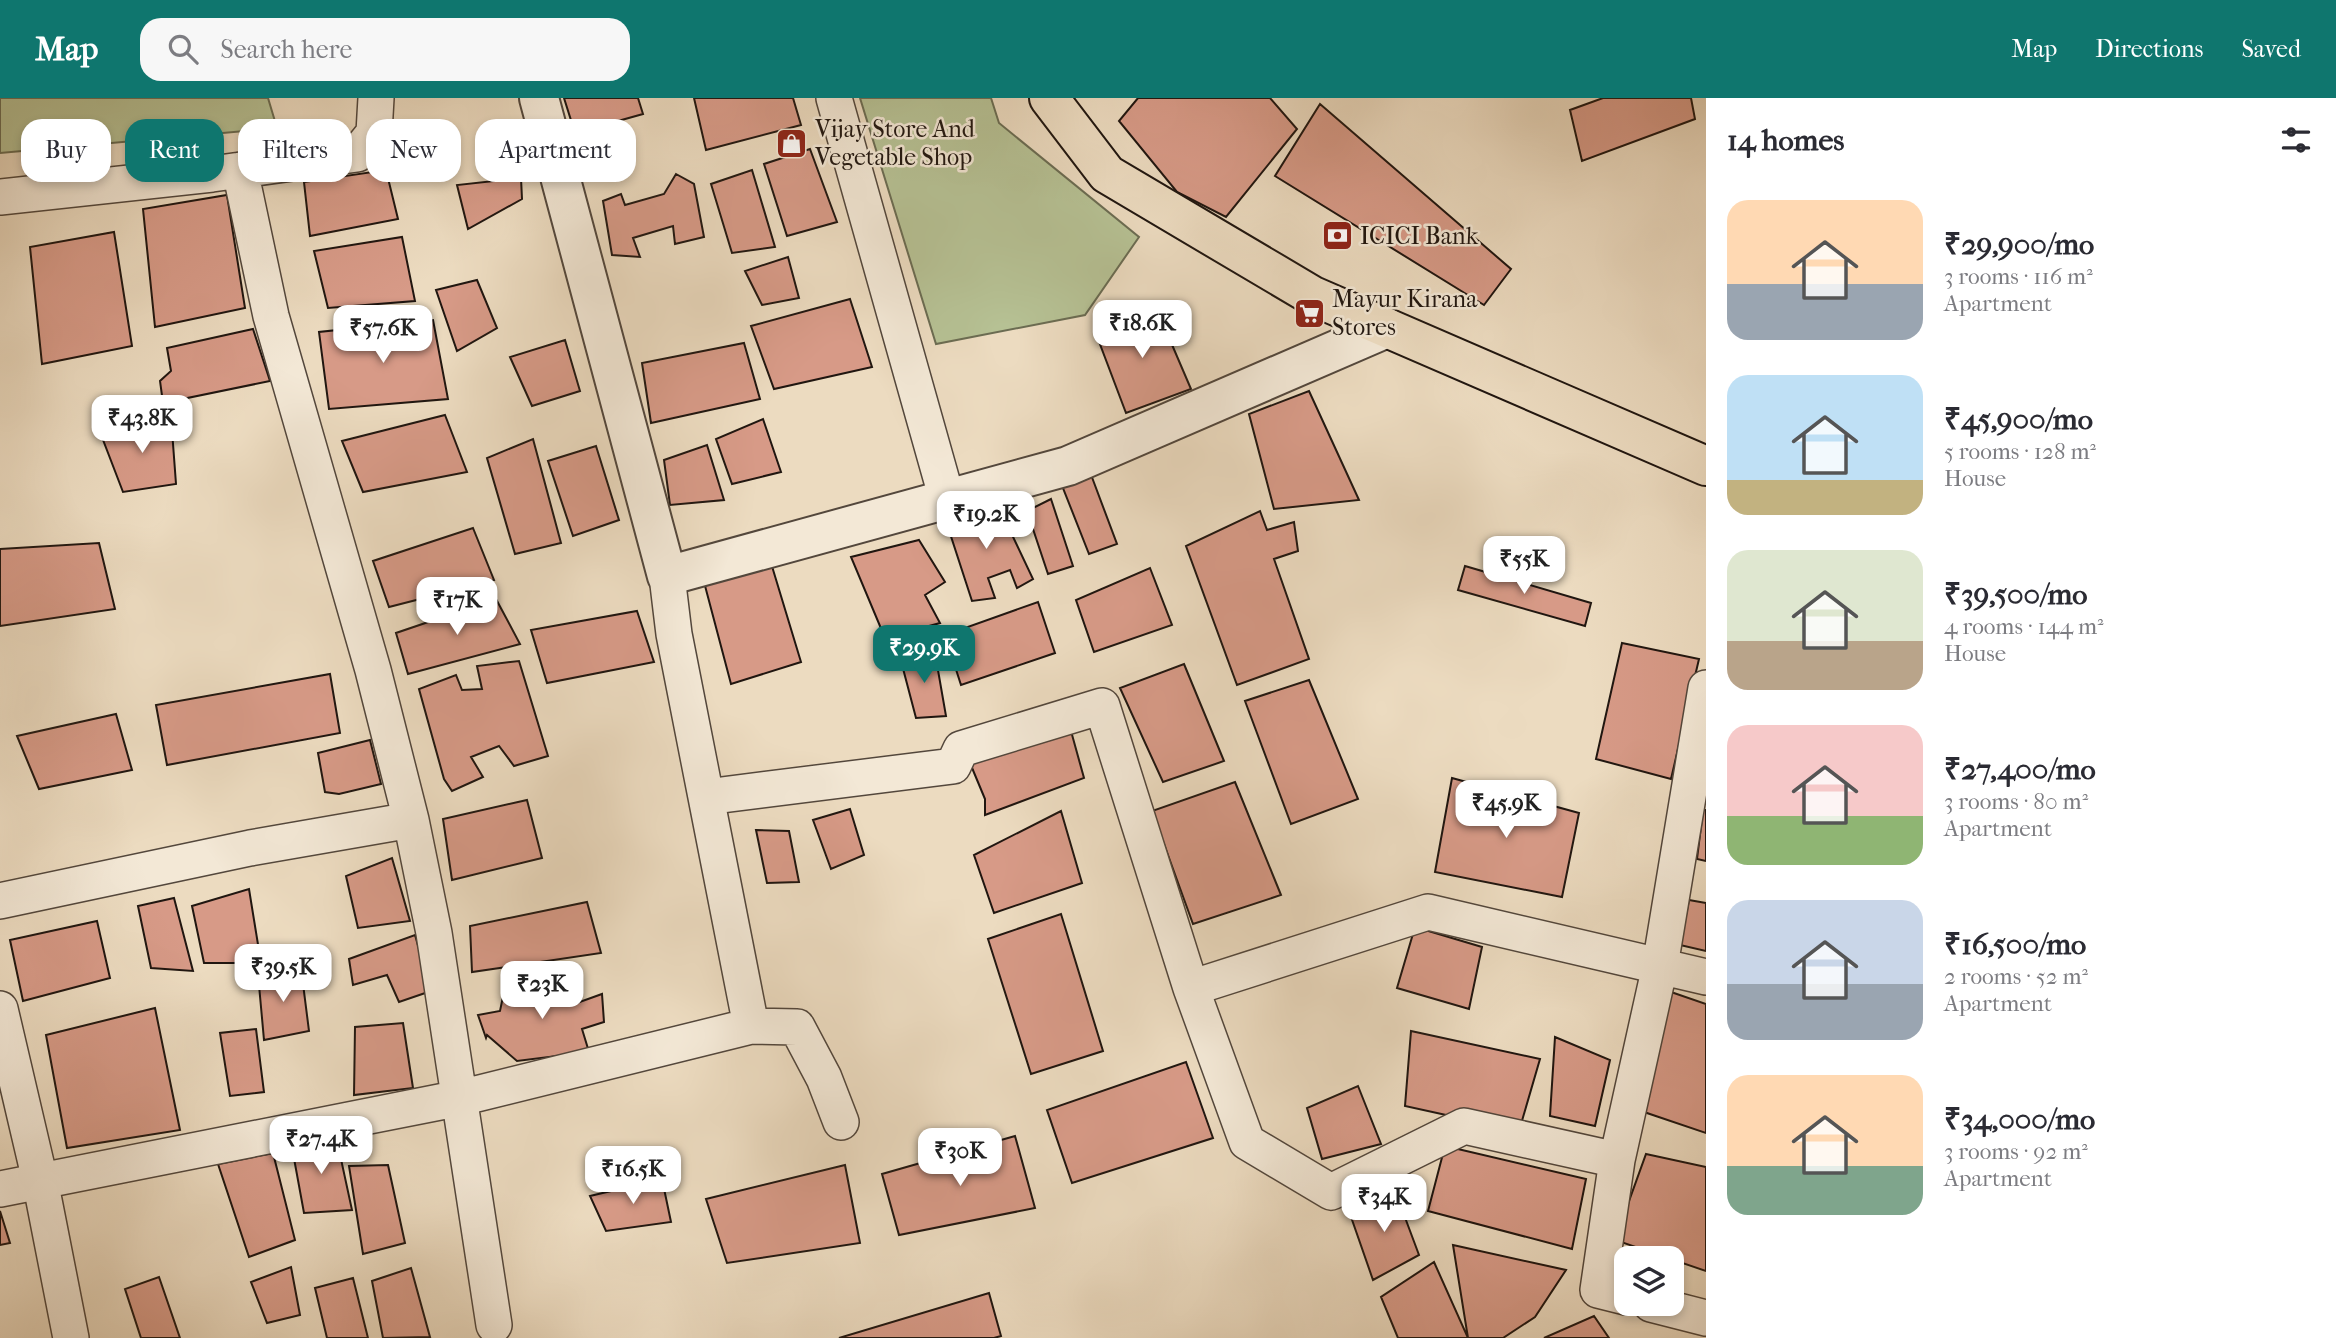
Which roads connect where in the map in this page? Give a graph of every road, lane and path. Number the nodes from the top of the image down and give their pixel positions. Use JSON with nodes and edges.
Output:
{"nodes":[{"id":1,"x":376,"y":98,"type":"edge"},
{"id":2,"x":539,"y":98,"type":"edge"},
{"id":3,"x":834,"y":98,"type":"edge"},
{"id":4,"x":1049,"y":98,"type":"edge"},
{"id":5,"x":352,"y":155,"type":"edge"},
{"id":6,"x":238,"y":170,"type":"edge"},
{"id":7,"x":243,"y":182,"type":"edge"},
{"id":8,"x":0,"y":197,"type":"edge"},
{"id":9,"x":1387,"y":328,"type":"junction"},
{"id":10,"x":1706,"y":466,"type":"edge"},
{"id":11,"x":947,"y":499,"type":"junction"},
{"id":12,"x":667,"y":576,"type":"junction"},
{"id":13,"x":1706,"y":688,"type":"edge"},
{"id":14,"x":706,"y":797,"type":"junction"},
{"id":15,"x":411,"y":820,"type":"junction"},
{"id":16,"x":0,"y":901,"type":"edge"},
{"id":17,"x":1660,"y":966,"type":"junction"},
{"id":18,"x":1706,"y":977,"type":"edge"},
{"id":19,"x":1191,"y":988,"type":"junction"},
{"id":20,"x":0,"y":1009,"type":"edge"},
{"id":21,"x":751,"y":1026,"type":"junction"},
{"id":22,"x":460,"y":1098,"type":"junction"},
{"id":23,"x":841,"y":1122,"type":"dead end"},
{"id":24,"x":1617,"y":1160,"type":"junction"},
{"id":25,"x":40,"y":1180,"type":"junction"},
{"id":26,"x":0,"y":1189,"type":"edge"},
{"id":27,"x":1614,"y":1294,"type":"edge"},
{"id":28,"x":1684,"y":1312,"type":"edge"},
{"id":29,"x":1706,"y":1318,"type":"edge"},
{"id":30,"x":494,"y":1325,"type":"dead end"},
{"id":31,"x":71,"y":1338,"type":"edge"}],
"edges":[{"from":1,"to":5,"type":"street"},
{"from":2,"to":12,"type":"street"},
{"from":3,"to":11,"type":"street"},
{"from":4,"to":9,"type":"highway"},
{"from":6,"to":8,"type":"street"},
{"from":7,"to":15,"type":"street"},
{"from":9,"to":10,"type":"highway"},
{"from":9,"to":11,"type":"street"},
{"from":11,"to":12,"type":"street"},
{"from":12,"to":14,"type":"street"},
{"from":13,"to":17,"type":"street"},
{"from":14,"to":19,"type":"street"},
{"from":14,"to":21,"type":"street"},
{"from":15,"to":16,"type":"street"},
{"from":15,"to":22,"type":"street"},
{"from":17,"to":18,"type":"street"},
{"from":17,"to":19,"type":"street"},
{"from":17,"to":24,"type":"street"},
{"from":19,"to":24,"type":"street"},
{"from":20,"to":25,"type":"street"},
{"from":21,"to":22,"type":"street"},
{"from":21,"to":23,"type":"street"},
{"from":22,"to":25,"type":"street"},
{"from":22,"to":30,"type":"street"},
{"from":24,"to":27,"type":"street"},
{"from":25,"to":26,"type":"street"},
{"from":25,"to":31,"type":"street"},
{"from":28,"to":29,"type":"street"}]}
